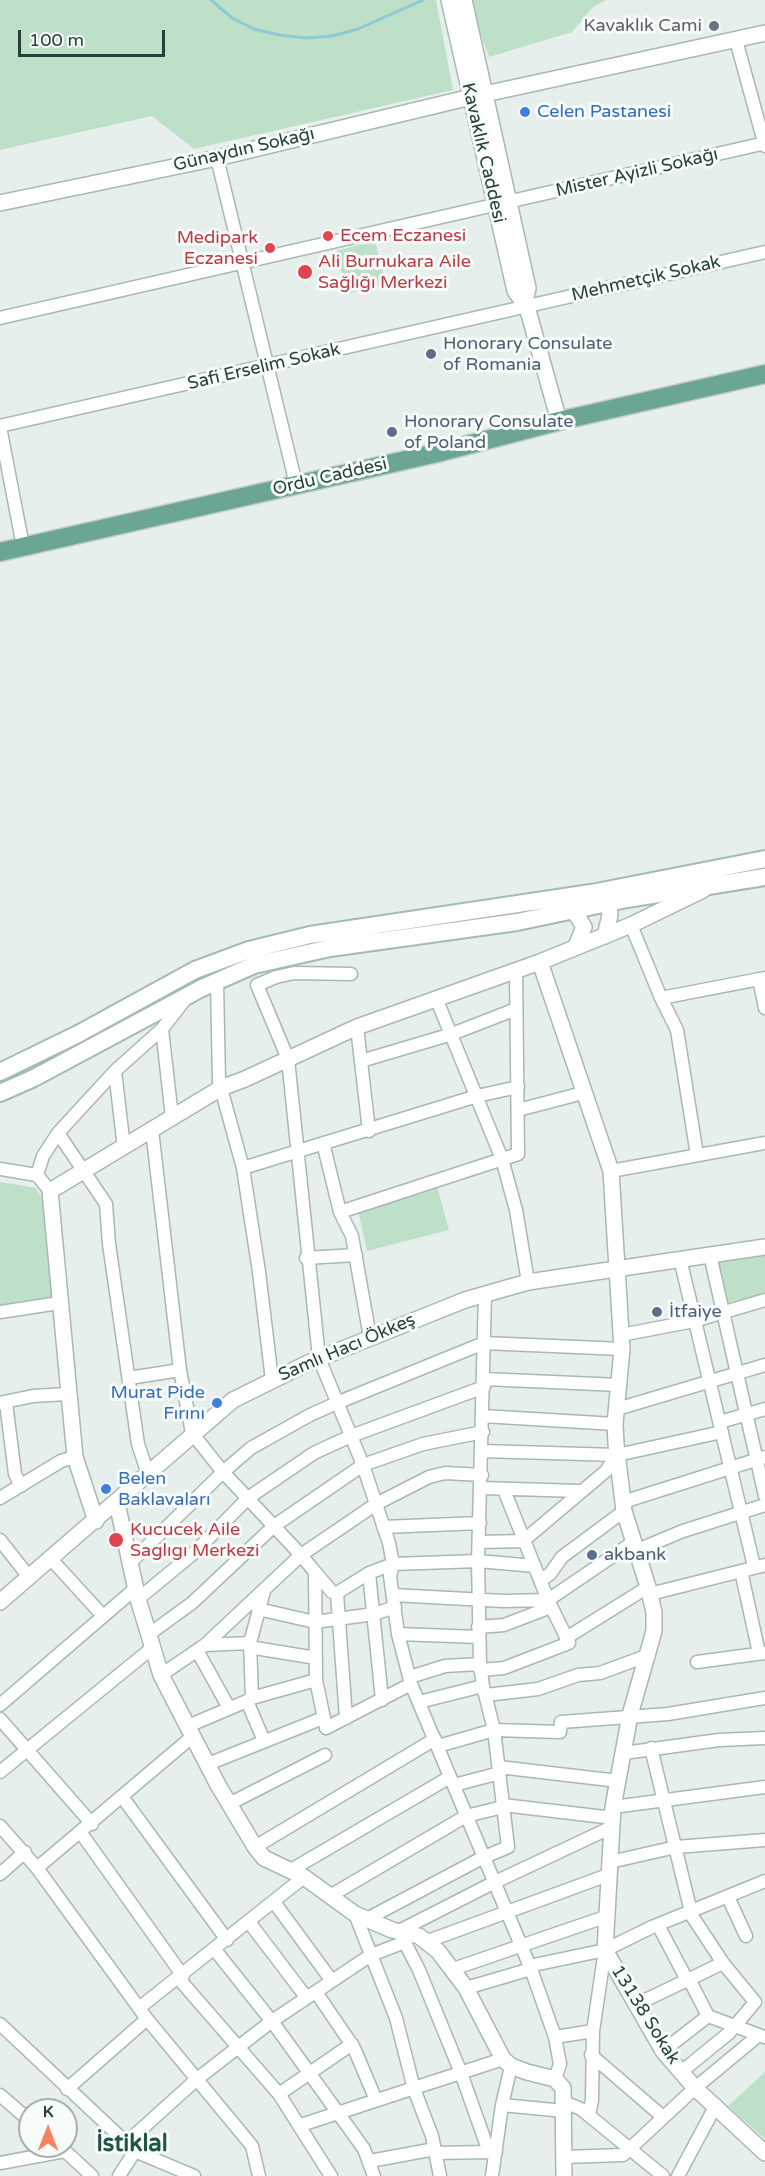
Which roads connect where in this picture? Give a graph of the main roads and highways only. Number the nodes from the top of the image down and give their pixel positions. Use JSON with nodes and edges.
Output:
{"nodes":[{"id":1,"x":765,"y":368,"type":"edge"},
{"id":2,"x":765,"y":374,"type":"edge"},
{"id":3,"x":558,"y":417,"type":"junction"},
{"id":4,"x":0,"y":540,"type":"edge"},
{"id":5,"x":0,"y":552,"type":"edge"},
{"id":6,"x":765,"y":858,"type":"edge"},
{"id":7,"x":765,"y":877,"type":"edge"},
{"id":8,"x":608,"y":896,"type":"junction"},
{"id":9,"x":0,"y":1072,"type":"edge"},
{"id":10,"x":0,"y":1093,"type":"edge"}],
"edges":[{"from":1,"to":3,"type":"main road","name":"Ordu Caddesi"},
{"from":2,"to":3,"type":"main road","name":"Ordu Caddesi"},
{"from":3,"to":4,"type":"main road","name":"Ordu Caddesi"},
{"from":3,"to":5,"type":"main road","name":"Ordu Caddesi"},
{"from":6,"to":8,"type":"main road"},
{"from":7,"to":8,"type":"main road"},
{"from":8,"to":9,"type":"main road"},
{"from":8,"to":10,"type":"main road"}]}
